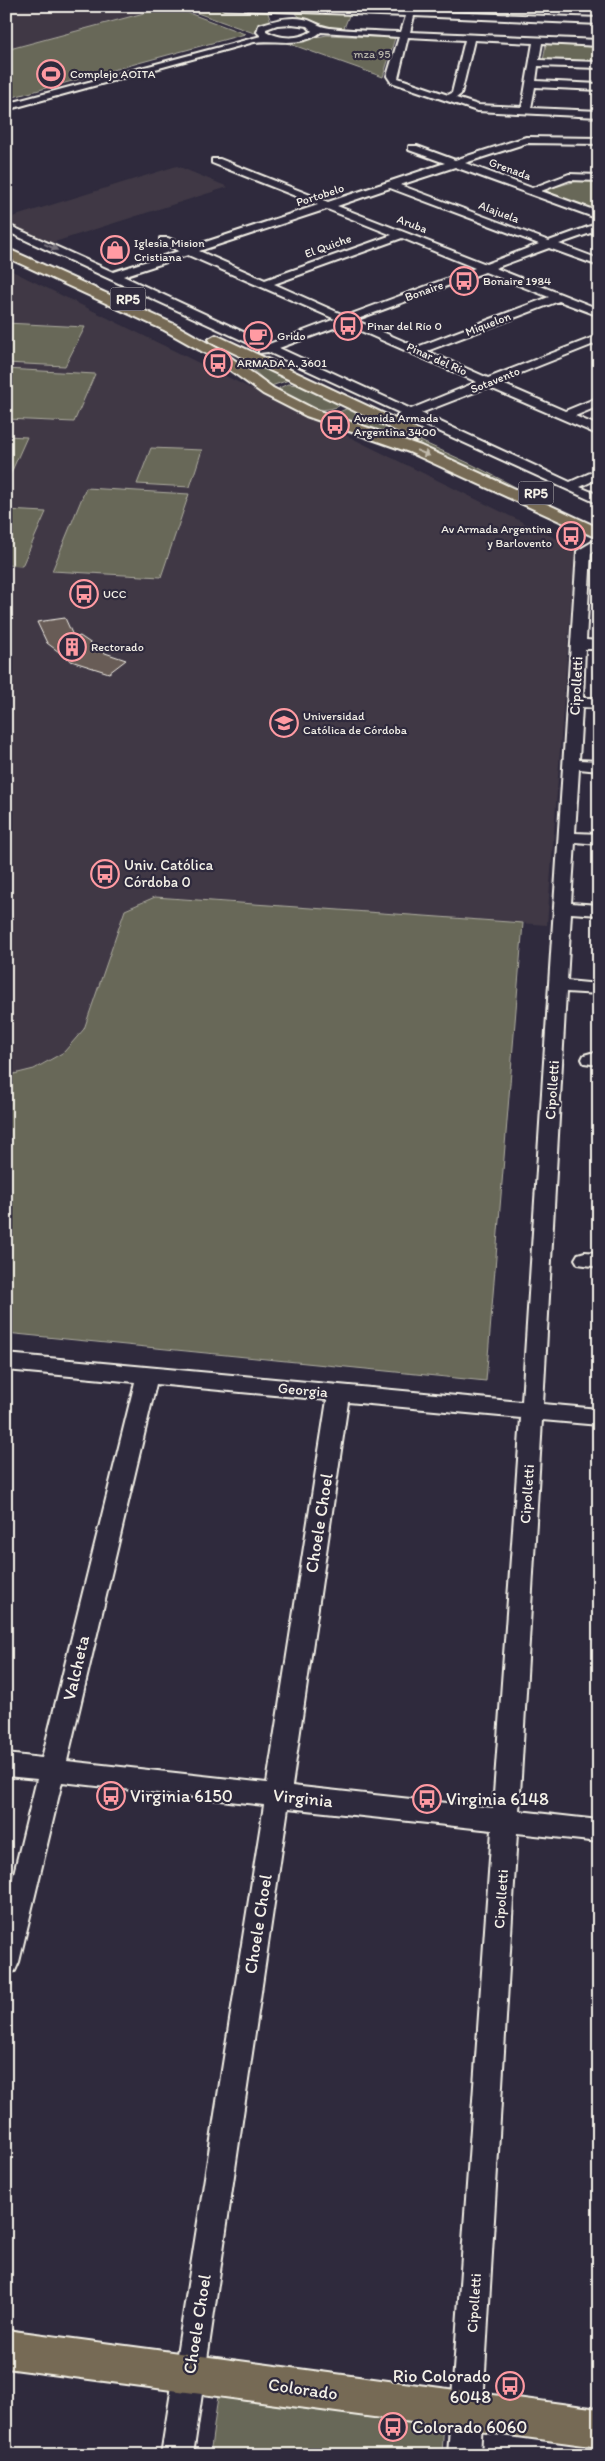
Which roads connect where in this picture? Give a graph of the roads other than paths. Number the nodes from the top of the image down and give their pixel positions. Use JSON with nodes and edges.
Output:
{"nodes":[{"id":1,"x":224,"y":6,"type":"edge"},
{"id":2,"x":478,"y":6,"type":"edge"},
{"id":3,"x":544,"y":6,"type":"edge"},
{"id":4,"x":279,"y":7,"type":"edge"},
{"id":5,"x":346,"y":9,"type":"edge"},
{"id":6,"x":412,"y":10,"type":"edge"},
{"id":7,"x":475,"y":16,"type":"junction"},
{"id":8,"x":542,"y":19,"type":"junction"},
{"id":9,"x":599,"y":21,"type":"edge"},
{"id":10,"x":276,"y":22,"type":"junction"},
{"id":11,"x":298,"y":22,"type":"junction"},
{"id":12,"x":261,"y":32,"type":"junction"},
{"id":13,"x":315,"y":32,"type":"junction"},
{"id":14,"x":406,"y":35,"type":"junction"},
{"id":15,"x":273,"y":37,"type":"junction"},
{"id":16,"x":470,"y":38,"type":"junction"},
{"id":17,"x":538,"y":40,"type":"junction"},
{"id":18,"x":599,"y":43,"type":"edge"},
{"id":19,"x":534,"y":62,"type":"junction"},
{"id":20,"x":599,"y":65,"type":"edge"},
{"id":21,"x":531,"y":84,"type":"junction"},
{"id":22,"x":599,"y":87,"type":"edge"},
{"id":23,"x":449,"y":98,"type":"junction"},
{"id":24,"x":6,"y":101,"type":"edge"},
{"id":25,"x":6,"y":107,"type":"edge"},
{"id":26,"x":526,"y":111,"type":"junction"},
{"id":27,"x":599,"y":114,"type":"edge"},
{"id":28,"x":599,"y":141,"type":"edge"},
{"id":29,"x":413,"y":148,"type":"dead end"},
{"id":30,"x":216,"y":161,"type":"dead end"},
{"id":31,"x":456,"y":163,"type":"junction"},
{"id":32,"x":599,"y":178,"type":"edge"},
{"id":33,"x":391,"y":184,"type":"junction"},
{"id":34,"x":532,"y":191,"type":"junction"},
{"id":35,"x":326,"y":206,"type":"junction"},
{"id":36,"x":599,"y":216,"type":"edge"},
{"id":37,"x":599,"y":226,"type":"edge"},
{"id":38,"x":6,"y":227,"type":"edge"},
{"id":39,"x":401,"y":234,"type":"junction"},
{"id":40,"x":164,"y":240,"type":"dead end"},
{"id":41,"x":6,"y":242,"type":"edge"},
{"id":42,"x":550,"y":245,"type":"junction"},
{"id":43,"x":189,"y":250,"type":"junction"},
{"id":44,"x":6,"y":252,"type":"edge"},
{"id":45,"x":599,"y":263,"type":"edge"},
{"id":46,"x":486,"y":268,"type":"junction"},
{"id":47,"x":112,"y":276,"type":"junction"},
{"id":48,"x":264,"y":284,"type":"junction"},
{"id":49,"x":559,"y":297,"type":"junction"},
{"id":50,"x":599,"y":313,"type":"edge"},
{"id":51,"x":346,"y":319,"type":"junction"},
{"id":52,"x":599,"y":338,"type":"edge"},
{"id":53,"x":269,"y":347,"type":"junction"},
{"id":54,"x":417,"y":351,"type":"junction"},
{"id":55,"x":249,"y":355,"type":"junction"},
{"id":56,"x":489,"y":382,"type":"junction"},
{"id":57,"x":311,"y":384,"type":"junction"},
{"id":58,"x":268,"y":391,"type":"junction"},
{"id":59,"x":343,"y":399,"type":"junction"},
{"id":60,"x":599,"y":402,"type":"edge"},
{"id":61,"x":311,"y":413,"type":"junction"},
{"id":62,"x":409,"y":414,"type":"junction"},
{"id":63,"x":565,"y":416,"type":"junction"},
{"id":64,"x":390,"y":422,"type":"junction"},
{"id":65,"x":599,"y":431,"type":"edge"},
{"id":66,"x":599,"y":473,"type":"edge"},
{"id":67,"x":569,"y":487,"type":"junction"},
{"id":68,"x":599,"y":500,"type":"edge"},
{"id":69,"x":599,"y":523,"type":"edge"},
{"id":70,"x":599,"y":534,"type":"edge"},
{"id":71,"x":599,"y":542,"type":"edge"},
{"id":72,"x":579,"y":644,"type":"junction"},
{"id":73,"x":599,"y":645,"type":"edge"},
{"id":74,"x":576,"y":702,"type":"junction"},
{"id":75,"x":599,"y":703,"type":"edge"},
{"id":76,"x":572,"y":764,"type":"junction"},
{"id":77,"x":599,"y":766,"type":"edge"},
{"id":78,"x":567,"y":837,"type":"junction"},
{"id":79,"x":599,"y":839,"type":"edge"},
{"id":80,"x":563,"y":907,"type":"junction"},
{"id":81,"x":599,"y":910,"type":"edge"},
{"id":82,"x":558,"y":986,"type":"junction"},
{"id":83,"x":599,"y":989,"type":"edge"},
{"id":84,"x":6,"y":1362,"type":"edge"},
{"id":85,"x":146,"y":1375,"type":"junction"},
{"id":86,"x":339,"y":1393,"type":"junction"},
{"id":87,"x":532,"y":1411,"type":"junction"},
{"id":88,"x":599,"y":1417,"type":"edge"},
{"id":89,"x":6,"y":1765,"type":"edge"},
{"id":90,"x":52,"y":1770,"type":"junction"},
{"id":91,"x":278,"y":1795,"type":"junction"},
{"id":92,"x":506,"y":1820,"type":"junction"},
{"id":93,"x":599,"y":1831,"type":"edge"},
{"id":94,"x":6,"y":1962,"type":"edge"},
{"id":95,"x":6,"y":2349,"type":"edge"},
{"id":96,"x":190,"y":2374,"type":"junction"},
{"id":97,"x":467,"y":2411,"type":"junction"},
{"id":98,"x":599,"y":2428,"type":"edge"},
{"id":99,"x":177,"y":2455,"type":"edge"},
{"id":100,"x":464,"y":2455,"type":"edge"}],
"edges":[{"from":1,"to":4,"type":"street"},
{"from":2,"to":7,"type":"street"},
{"from":3,"to":8,"type":"street"},
{"from":4,"to":5,"type":"street"},
{"from":4,"to":10,"type":"street"},
{"from":4,"to":11,"type":"street"},
{"from":5,"to":6,"type":"street"},
{"from":6,"to":7,"type":"street"},
{"from":6,"to":14,"type":"street"},
{"from":7,"to":8,"type":"street"},
{"from":8,"to":9,"type":"street"},
{"from":10,"to":11,"type":"street"},
{"from":10,"to":12,"type":"street"},
{"from":11,"to":13,"type":"street"},
{"from":12,"to":15,"type":"street"},
{"from":12,"to":24,"type":"street"},
{"from":13,"to":14,"type":"street"},
{"from":13,"to":15,"type":"street"},
{"from":14,"to":16,"type":"street"},
{"from":14,"to":23,"type":"street"},
{"from":15,"to":25,"type":"street"},
{"from":16,"to":17,"type":"street"},
{"from":16,"to":23,"type":"street"},
{"from":17,"to":18,"type":"street"},
{"from":17,"to":19,"type":"street"},
{"from":19,"to":20,"type":"street"},
{"from":19,"to":21,"type":"street"},
{"from":21,"to":22,"type":"street"},
{"from":21,"to":26,"type":"street"},
{"from":23,"to":26,"type":"street"},
{"from":26,"to":27,"type":"street"},
{"from":28,"to":31,"type":"street","name":"Portobelo"},
{"from":29,"to":31,"type":"street","name":"Grenada"},
{"from":30,"to":35,"type":"street","name":"Aruba"},
{"from":31,"to":33,"type":"street","name":"Portobelo"},
{"from":31,"to":34,"type":"street","name":"Grenada"},
{"from":32,"to":34,"type":"street"},
{"from":33,"to":35,"type":"street","name":"Portobelo"},
{"from":33,"to":42,"type":"street","name":"Alajuela"},
{"from":34,"to":36,"type":"street","name":"Grenada"},
{"from":35,"to":39,"type":"street","name":"Aruba"},
{"from":35,"to":43,"type":"street","name":"Portobelo"},
{"from":37,"to":42,"type":"street","name":"Bonaire"},
{"from":38,"to":47,"type":"street","one_way":true},
{"from":39,"to":46,"type":"street","name":"Aruba"},
{"from":39,"to":48,"type":"street","name":"El Quiche"},
{"from":40,"to":43,"type":"street","name":"Pinar del Río"},
{"from":41,"to":55,"type":"main road","number":"RP5"},
{"from":42,"to":45,"type":"street","name":"Alajuela"},
{"from":42,"to":46,"type":"street","name":"Bonaire"},
{"from":43,"to":47,"type":"street","name":"Portobelo"},
{"from":43,"to":48,"type":"street","name":"Pinar del Río"},
{"from":44,"to":58,"type":"main road","number":"RP5"},
{"from":46,"to":49,"type":"street","name":"Aruba"},
{"from":46,"to":51,"type":"street","name":"Bonaire"},
{"from":47,"to":53,"type":"street"},
{"from":48,"to":51,"type":"street","name":"Pinar del Río"},
{"from":49,"to":50,"type":"street","name":"Aruba"},
{"from":49,"to":54,"type":"street","name":"Miquelon"},
{"from":51,"to":53,"type":"street","name":"Bonaire"},
{"from":51,"to":54,"type":"street","name":"Pinar del Río"},
{"from":52,"to":56,"type":"street","name":"Sotavento"},
{"from":53,"to":55,"type":"street","name":"Bonaire"},
{"from":53,"to":62,"type":"street"},
{"from":54,"to":56,"type":"street","name":"Pinar del Río"},
{"from":55,"to":57,"type":"main road","number":"RP5"},
{"from":56,"to":62,"type":"street","name":"Sotavento"},
{"from":56,"to":63,"type":"street","name":"Pinar del Río"},
{"from":57,"to":58,"type":"main road"},
{"from":57,"to":59,"type":"main road","number":"RP5"},
{"from":58,"to":61,"type":"main road","number":"RP5"},
{"from":59,"to":61,"type":"main road"},
{"from":59,"to":64,"type":"main road","number":"RP5"},
{"from":60,"to":63,"type":"street"},
{"from":61,"to":70,"type":"main road","number":"RP5","one_way":true},
{"from":62,"to":64,"type":"street","name":"Sotavento"},
{"from":62,"to":67,"type":"street"},
{"from":63,"to":65,"type":"street","name":"Pinar del Río"},
{"from":64,"to":69,"type":"main road","number":"RP5"},
{"from":66,"to":67,"type":"street"},
{"from":67,"to":68,"type":"street"},
{"from":71,"to":72,"type":"street","name":"Cipolletti"},
{"from":72,"to":73,"type":"street"},
{"from":72,"to":74,"type":"street","name":"Cipolletti"},
{"from":74,"to":75,"type":"street"},
{"from":74,"to":76,"type":"street","name":"Cipolletti"},
{"from":76,"to":77,"type":"street"},
{"from":76,"to":78,"type":"street","name":"Cipolletti"},
{"from":78,"to":79,"type":"street"},
{"from":78,"to":80,"type":"street","name":"Cipolletti"},
{"from":80,"to":81,"type":"street"},
{"from":80,"to":82,"type":"street","name":"Cipolletti"},
{"from":82,"to":83,"type":"street"},
{"from":82,"to":87,"type":"street","name":"Cipolletti"},
{"from":84,"to":85,"type":"street","name":"Georgia"},
{"from":85,"to":86,"type":"street","name":"Georgia"},
{"from":85,"to":90,"type":"street","name":"Valcheta"},
{"from":86,"to":87,"type":"street","name":"Georgia"},
{"from":86,"to":91,"type":"street","name":"Choele Choel"},
{"from":87,"to":88,"type":"street","name":"Georgia"},
{"from":87,"to":92,"type":"street","name":"Cipolletti"},
{"from":89,"to":90,"type":"street","name":"Virginia"},
{"from":90,"to":91,"type":"street","name":"Virginia"},
{"from":90,"to":94,"type":"street","name":"Valcheta"},
{"from":91,"to":92,"type":"street","name":"Virginia"},
{"from":91,"to":96,"type":"street","name":"Choele Choel"},
{"from":92,"to":93,"type":"street","name":"Virginia"},
{"from":92,"to":97,"type":"street","name":"Cipolletti"},
{"from":95,"to":96,"type":"main road","name":"Colorado"},
{"from":96,"to":97,"type":"main road","name":"Colorado"},
{"from":96,"to":99,"type":"street","name":"Choele Choel"},
{"from":97,"to":98,"type":"main road","name":"Colorado"},
{"from":97,"to":100,"type":"street","name":"Cipolletti"}]}
